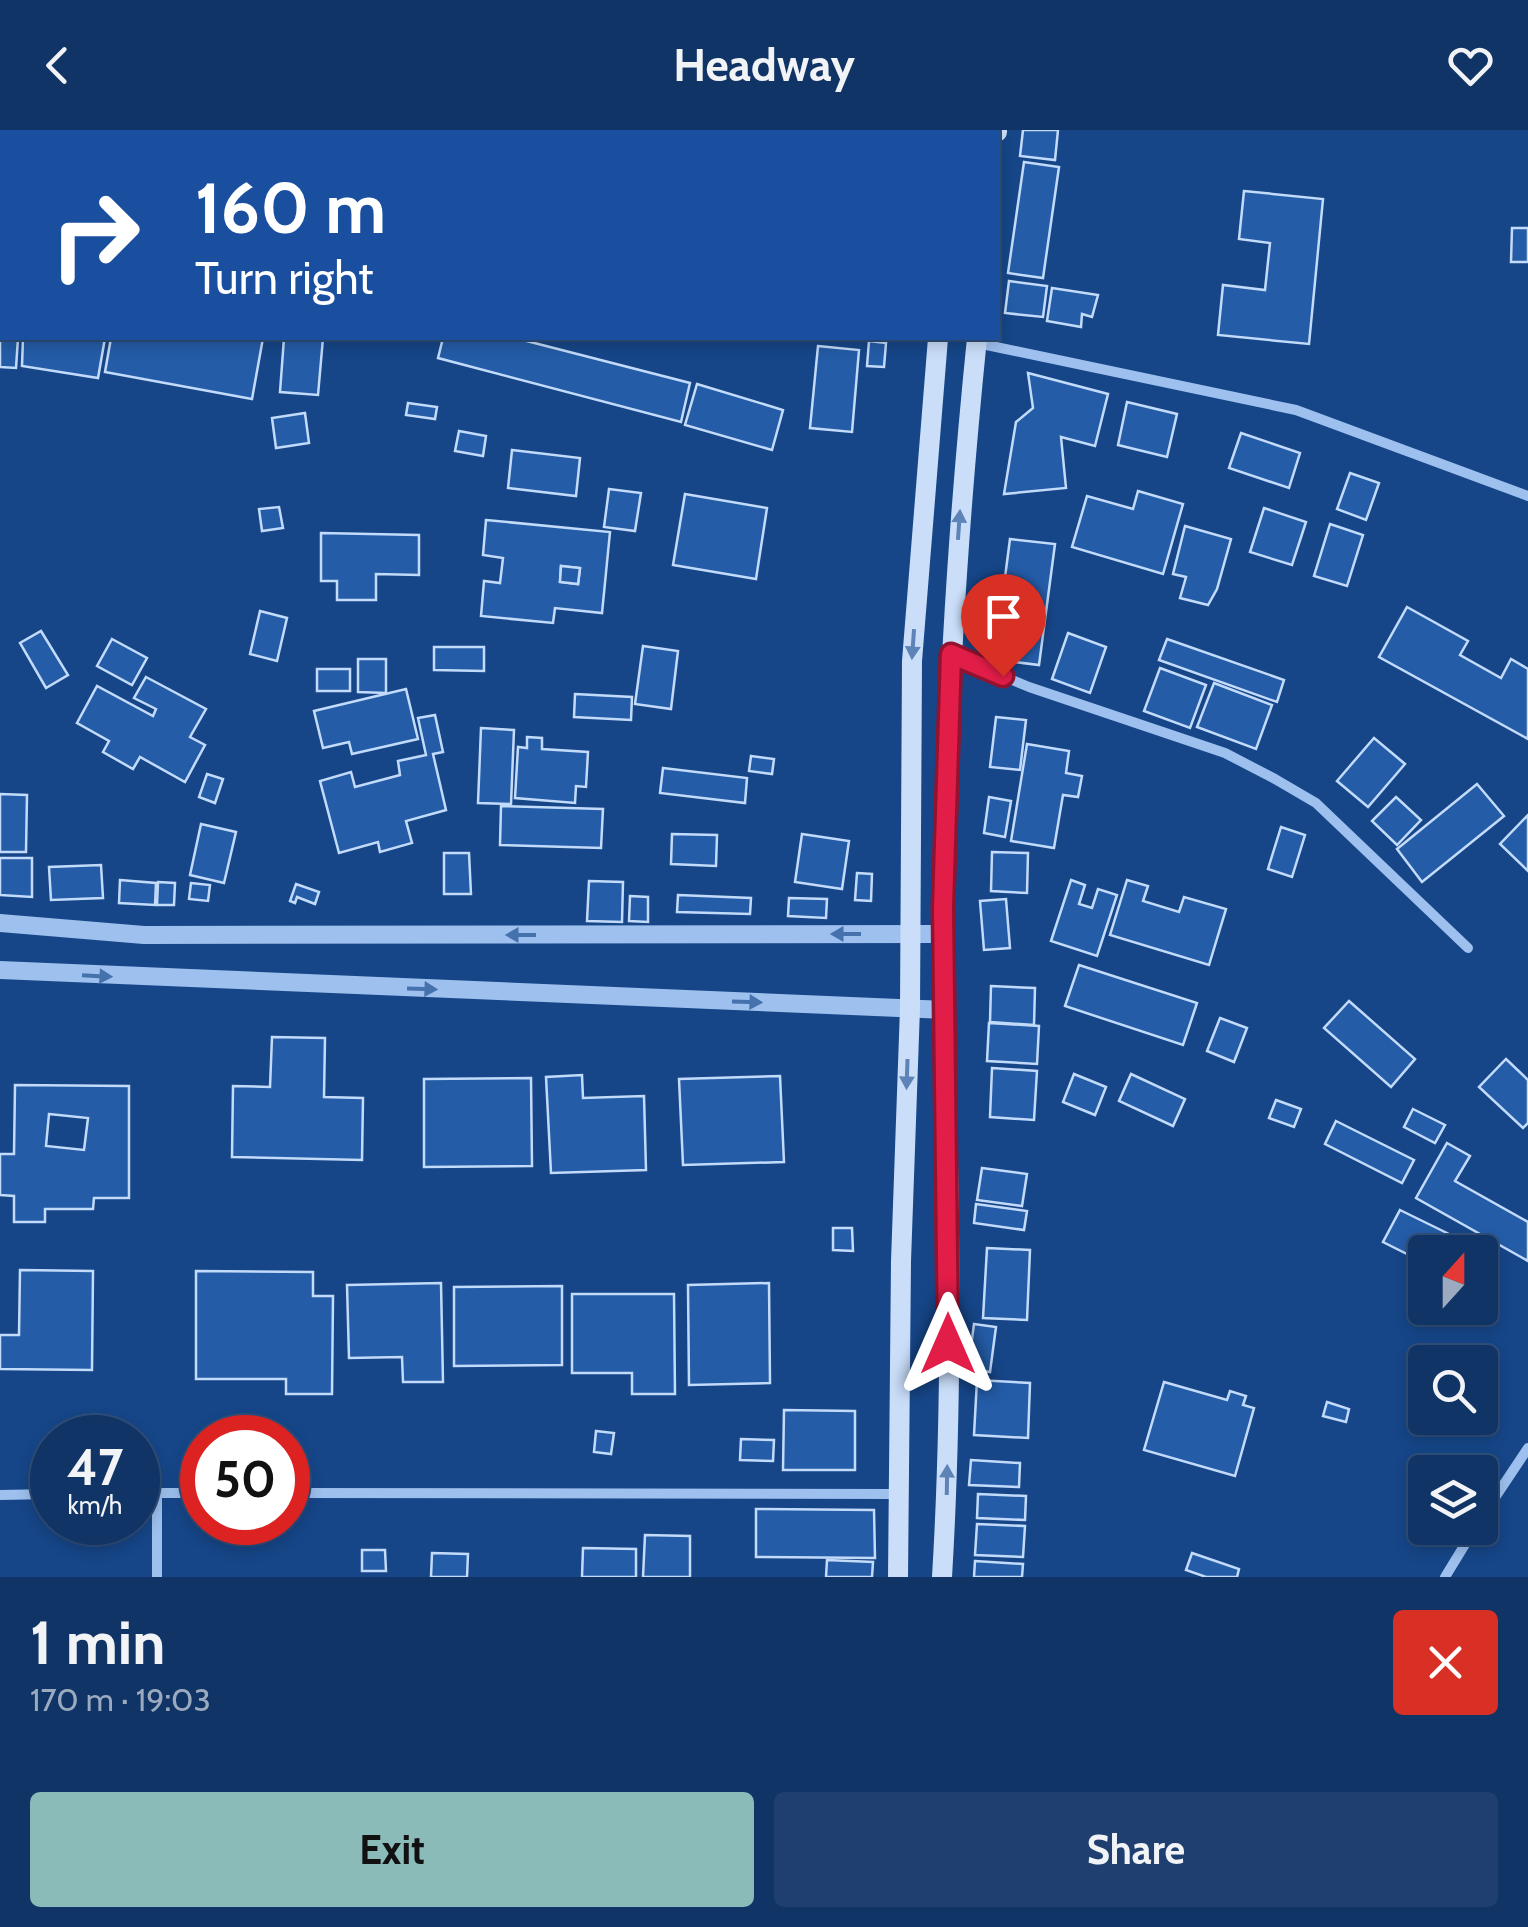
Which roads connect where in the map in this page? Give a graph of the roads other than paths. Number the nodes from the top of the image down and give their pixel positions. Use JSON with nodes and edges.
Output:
{"nodes":[{"id":1,"x":938,"y":340,"type":"edge"},
{"id":2,"x":977,"y":340,"type":"edge"},
{"id":3,"x":1528,"y":496,"type":"edge"},
{"id":4,"x":951,"y":654,"type":"junction"},
{"id":5,"x":0,"y":923,"type":"edge"},
{"id":6,"x":908,"y":934,"type":"junction"},
{"id":7,"x":943,"y":934,"type":"junction"},
{"id":8,"x":1468,"y":948,"type":"dead end"},
{"id":9,"x":0,"y":970,"type":"edge"},
{"id":10,"x":910,"y":1008,"type":"junction"},
{"id":11,"x":946,"y":1010,"type":"junction"},
{"id":12,"x":1528,"y":1448,"type":"edge"},
{"id":13,"x":1498,"y":1493,"type":"edge"},
{"id":14,"x":0,"y":1494,"type":"edge"},
{"id":15,"x":30,"y":1494,"type":"edge"},
{"id":16,"x":310,"y":1494,"type":"edge"},
{"id":17,"x":900,"y":1494,"type":"junction"},
{"id":18,"x":156,"y":1545,"type":"edge"},
{"id":19,"x":1465,"y":1545,"type":"edge"},
{"id":20,"x":156,"y":1577,"type":"edge"},
{"id":21,"x":898,"y":1577,"type":"edge"},
{"id":22,"x":942,"y":1577,"type":"edge"},
{"id":23,"x":1445,"y":1577,"type":"edge"}],
"edges":[{"from":1,"to":6,"type":"main road","one_way":true},
{"from":2,"to":3,"type":"street"},
{"from":4,"to":2,"type":"main road","one_way":true},
{"from":4,"to":7,"type":"main road"},
{"from":4,"to":8,"type":"street"},
{"from":6,"to":5,"type":"street","one_way":true},
{"from":6,"to":7,"type":"street"},
{"from":6,"to":10,"type":"main road"},
{"from":7,"to":11,"type":"main road"},
{"from":9,"to":10,"type":"street","one_way":true},
{"from":10,"to":11,"type":"street"},
{"from":10,"to":17,"type":"main road","one_way":true},
{"from":22,"to":11,"type":"main road","one_way":true},
{"from":12,"to":13,"type":"street"},
{"from":14,"to":15,"type":"street"},
{"from":16,"to":17,"type":"street"},
{"from":17,"to":21,"type":"main road"},
{"from":18,"to":20,"type":"street"},
{"from":19,"to":23,"type":"street"}]}
